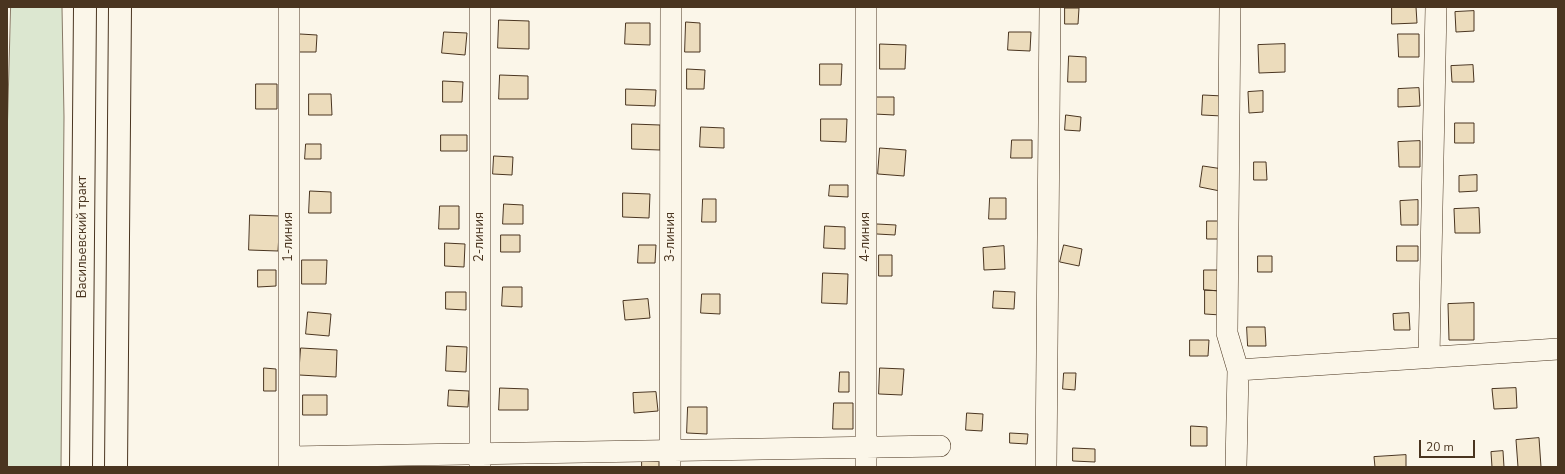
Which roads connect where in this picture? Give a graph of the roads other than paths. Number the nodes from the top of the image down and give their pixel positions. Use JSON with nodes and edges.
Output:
{"nodes":[{"id":1,"x":85,"y":7,"type":"edge"},
{"id":2,"x":120,"y":7,"type":"edge"},
{"id":3,"x":289,"y":7,"type":"edge"},
{"id":4,"x":480,"y":7,"type":"edge"},
{"id":5,"x":671,"y":7,"type":"edge"},
{"id":6,"x":866,"y":7,"type":"edge"},
{"id":7,"x":1050,"y":7,"type":"edge"},
{"id":8,"x":1230,"y":7,"type":"edge"},
{"id":9,"x":1436,"y":7,"type":"edge"},
{"id":10,"x":1558,"y":349,"type":"edge"},
{"id":11,"x":1429,"y":357,"type":"junction"},
{"id":12,"x":1238,"y":370,"type":"junction"},
{"id":13,"x":940,"y":446,"type":"dead end"},
{"id":14,"x":866,"y":457,"type":"edge"},
{"id":15,"x":670,"y":459,"type":"edge"},
{"id":16,"x":480,"y":460,"type":"edge"},
{"id":17,"x":289,"y":462,"type":"edge"},
{"id":18,"x":81,"y":467,"type":"edge"},
{"id":19,"x":116,"y":467,"type":"edge"},
{"id":20,"x":1046,"y":467,"type":"edge"},
{"id":21,"x":1236,"y":467,"type":"edge"}],
"edges":[{"from":1,"to":18,"type":"main road","name":"Васильевский тракт"},
{"from":2,"to":19,"type":"main road"},
{"from":3,"to":17,"type":"street","name":"1-линия"},
{"from":4,"to":16,"type":"street","name":"2-линия"},
{"from":5,"to":15,"type":"street","name":"3-линия"},
{"from":6,"to":14,"type":"street","name":"4-линия"},
{"from":7,"to":20,"type":"street"},
{"from":8,"to":12,"type":"street"},
{"from":9,"to":11,"type":"street"},
{"from":10,"to":11,"type":"street"},
{"from":11,"to":12,"type":"street"},
{"from":12,"to":21,"type":"street"},
{"from":13,"to":14,"type":"street"},
{"from":14,"to":15,"type":"street"},
{"from":15,"to":16,"type":"street"},
{"from":16,"to":17,"type":"street"}]}
